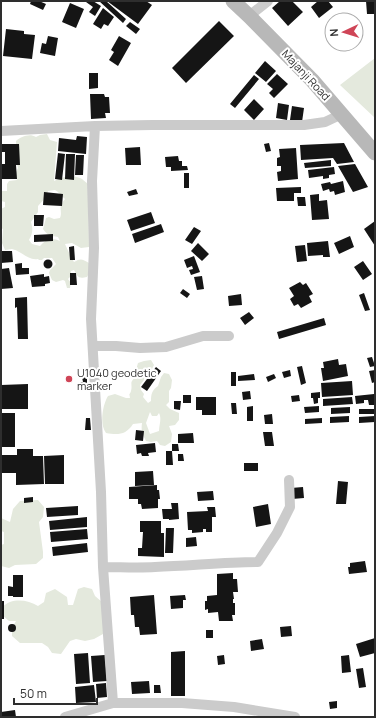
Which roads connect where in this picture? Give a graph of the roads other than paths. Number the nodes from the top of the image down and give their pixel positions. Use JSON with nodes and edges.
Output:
{"nodes":[{"id":1,"x":232,"y":1,"type":"edge"},
{"id":2,"x":268,"y":1,"type":"edge"},
{"id":3,"x":249,"y":16,"type":"junction"},
{"id":4,"x":342,"y":114,"type":"junction"},
{"id":5,"x":95,"y":126,"type":"junction"},
{"id":6,"x":1,"y":131,"type":"edge"},
{"id":7,"x":373,"y":147,"type":"edge"},
{"id":8,"x":229,"y":336,"type":"dead end"},
{"id":9,"x":93,"y":346,"type":"junction"},
{"id":10,"x":289,"y":480,"type":"dead end"},
{"id":11,"x":103,"y":567,"type":"junction"},
{"id":12,"x":114,"y":703,"type":"junction"},
{"id":13,"x":65,"y":717,"type":"edge"},
{"id":14,"x":295,"y":717,"type":"edge"}],
"edges":[{"from":1,"to":3,"type":"main road","name":"Majanji Road"},
{"from":2,"to":3,"type":"street"},
{"from":3,"to":4,"type":"main road","name":"Majanji Road"},
{"from":4,"to":5,"type":"street"},
{"from":4,"to":7,"type":"main road","name":"Majanji Road"},
{"from":5,"to":6,"type":"street"},
{"from":5,"to":9,"type":"street"},
{"from":8,"to":9,"type":"street"},
{"from":9,"to":11,"type":"street"},
{"from":10,"to":11,"type":"street"},
{"from":11,"to":12,"type":"street"},
{"from":12,"to":13,"type":"street"},
{"from":12,"to":14,"type":"street"}]}
